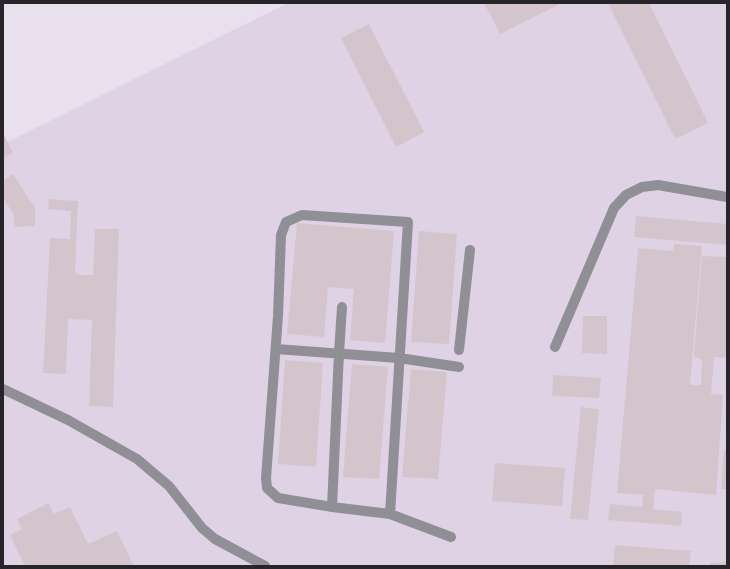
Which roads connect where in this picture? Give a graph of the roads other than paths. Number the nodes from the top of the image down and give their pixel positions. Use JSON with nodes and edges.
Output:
{"nodes":[{"id":1,"x":727,"y":197,"type":"edge"},
{"id":2,"x":470,"y":250,"type":"dead end"},
{"id":3,"x":342,"y":307,"type":"dead end"},
{"id":4,"x":555,"y":347,"type":"dead end"},
{"id":5,"x":276,"y":349,"type":"junction"},
{"id":6,"x":459,"y":350,"type":"dead end"},
{"id":7,"x":339,"y":353,"type":"junction"},
{"id":8,"x":399,"y":358,"type":"junction"},
{"id":9,"x":458,"y":367,"type":"dead end"},
{"id":10,"x":3,"y":389,"type":"edge"},
{"id":11,"x":332,"y":507,"type":"junction"},
{"id":12,"x":390,"y":514,"type":"junction"},
{"id":13,"x":451,"y":537,"type":"dead end"},
{"id":14,"x":265,"y":566,"type":"edge"}],
"edges":[{"from":1,"to":4,"type":"lane"},
{"from":2,"to":6,"type":"lane"},
{"from":3,"to":7,"type":"lane"},
{"from":5,"to":7,"type":"lane"},
{"from":5,"to":8,"type":"lane"},
{"from":5,"to":11,"type":"lane"},
{"from":7,"to":8,"type":"lane"},
{"from":7,"to":11,"type":"lane"},
{"from":8,"to":9,"type":"lane"},
{"from":8,"to":12,"type":"lane"},
{"from":10,"to":14,"type":"lane"},
{"from":11,"to":12,"type":"lane"},
{"from":12,"to":13,"type":"lane"}]}
